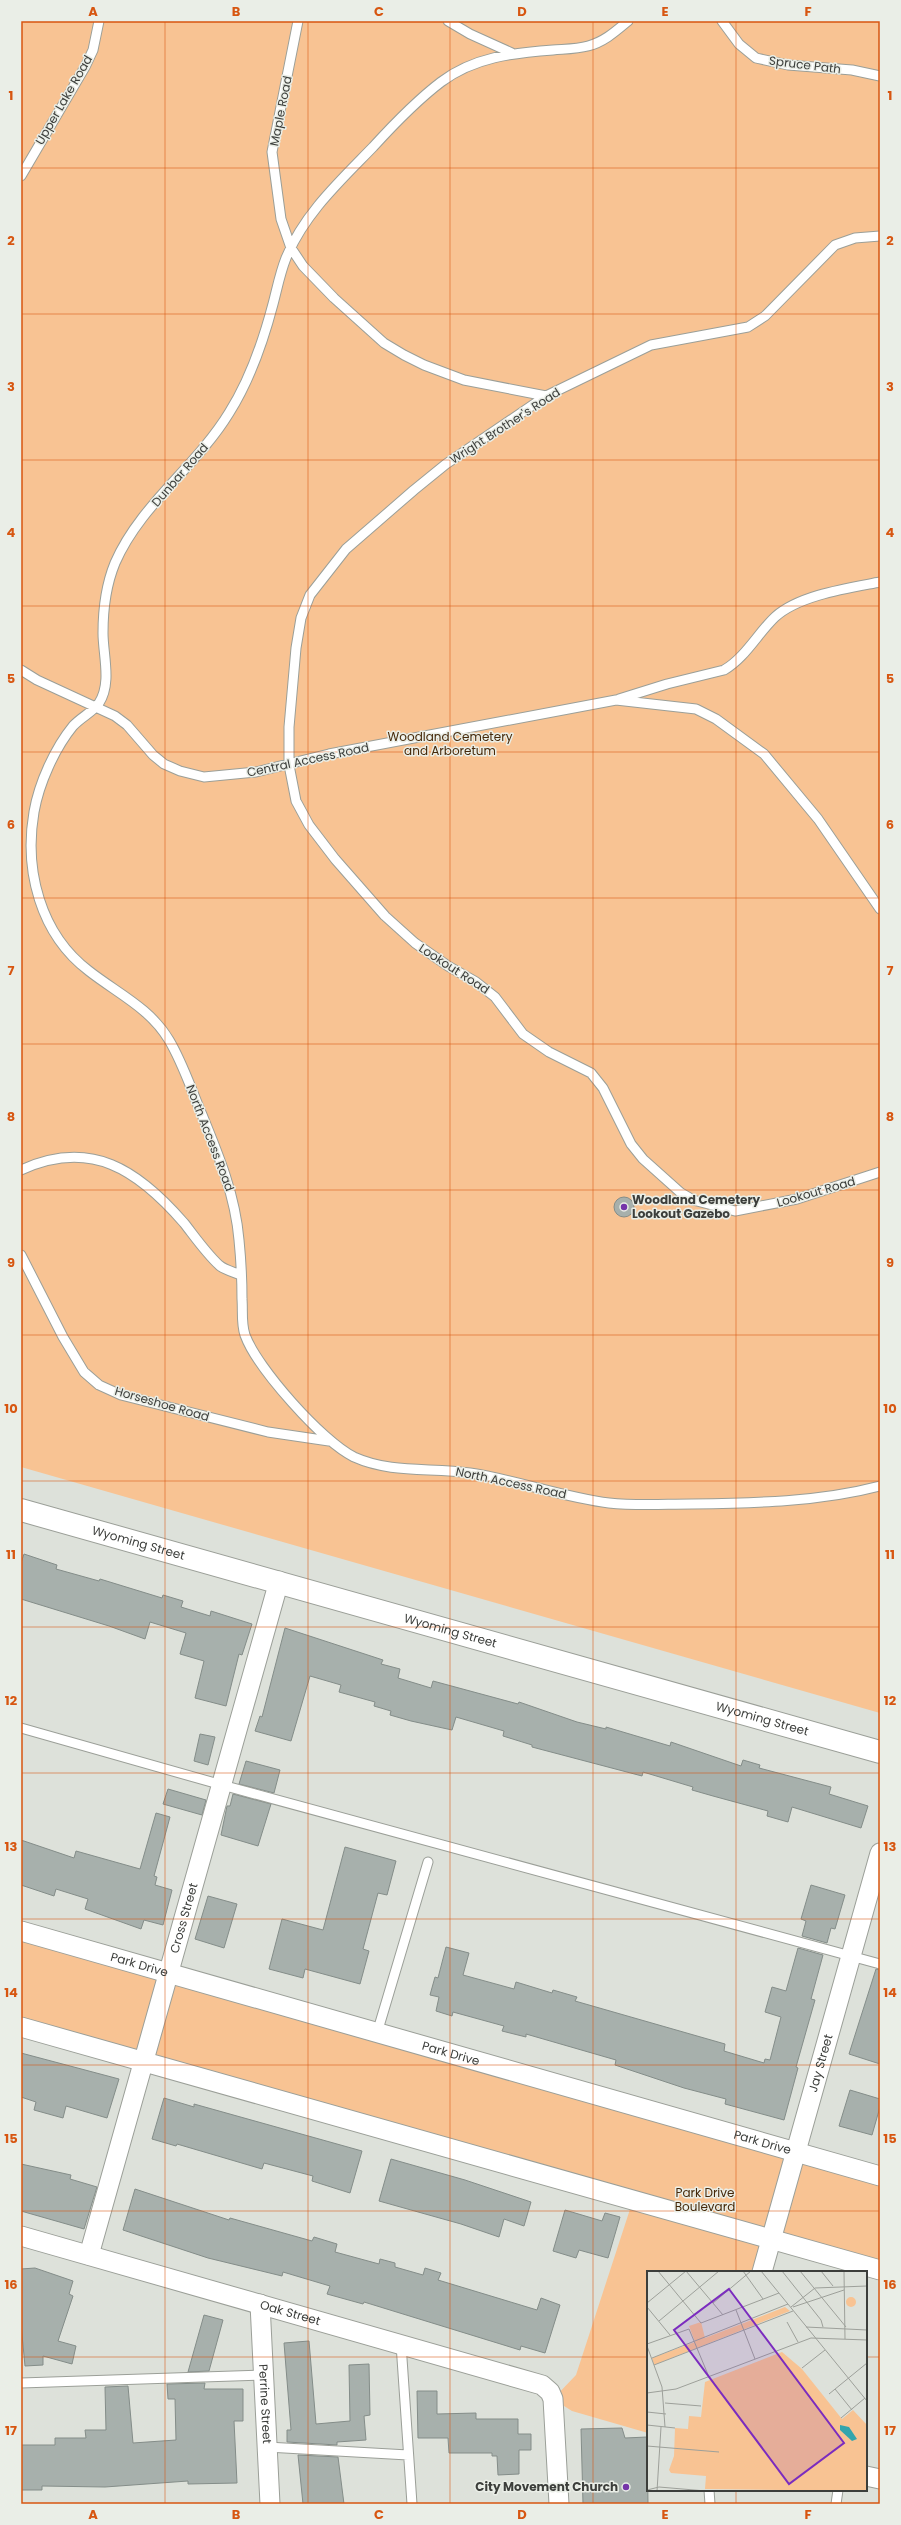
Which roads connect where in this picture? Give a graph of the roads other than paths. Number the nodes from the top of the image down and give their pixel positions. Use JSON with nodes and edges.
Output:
{"nodes":[{"id":1,"x":99,"y":21,"type":"edge"},
{"id":2,"x":298,"y":21,"type":"edge"},
{"id":3,"x":448,"y":21,"type":"edge"},
{"id":4,"x":628,"y":21,"type":"edge"},
{"id":5,"x":722,"y":21,"type":"edge"},
{"id":6,"x":512,"y":54,"type":"junction"},
{"id":7,"x":880,"y":76,"type":"edge"},
{"id":8,"x":21,"y":176,"type":"edge"},
{"id":9,"x":880,"y":236,"type":"edge"},
{"id":10,"x":291,"y":248,"type":"junction"},
{"id":11,"x":546,"y":396,"type":"junction"},
{"id":12,"x":880,"y":582,"type":"edge"},
{"id":13,"x":21,"y":670,"type":"edge"},
{"id":14,"x":616,"y":700,"type":"junction"},
{"id":15,"x":97,"y":706,"type":"junction"},
{"id":16,"x":289,"y":765,"type":"junction"},
{"id":17,"x":880,"y":909,"type":"edge"},
{"id":18,"x":21,"y":1170,"type":"edge"},
{"id":19,"x":880,"y":1172,"type":"edge"},
{"id":20,"x":21,"y":1255,"type":"edge"},
{"id":21,"x":241,"y":1275,"type":"junction"},
{"id":22,"x":329,"y":1441,"type":"junction"},
{"id":23,"x":880,"y":1486,"type":"edge"},
{"id":24,"x":21,"y":1510,"type":"edge"},
{"id":25,"x":279,"y":1581,"type":"junction"},
{"id":26,"x":21,"y":1728,"type":"edge"},
{"id":27,"x":880,"y":1752,"type":"edge"},
{"id":28,"x":222,"y":1785,"type":"junction"},
{"id":29,"x":880,"y":1853,"type":"edge"},
{"id":30,"x":428,"y":1862,"type":"dead end"},
{"id":31,"x":21,"y":1931,"type":"edge"},
{"id":32,"x":853,"y":1956,"type":"junction"},
{"id":33,"x":880,"y":1964,"type":"edge"},
{"id":34,"x":168,"y":1974,"type":"junction"},
{"id":35,"x":21,"y":2027,"type":"edge"},
{"id":36,"x":377,"y":2033,"type":"junction"},
{"id":37,"x":142,"y":2062,"type":"junction"},
{"id":38,"x":796,"y":2152,"type":"junction"},
{"id":39,"x":880,"y":2176,"type":"edge"},
{"id":40,"x":21,"y":2236,"type":"edge"},
{"id":41,"x":771,"y":2239,"type":"junction"},
{"id":42,"x":89,"y":2255,"type":"junction"},
{"id":43,"x":880,"y":2270,"type":"edge"},
{"id":44,"x":762,"y":2271,"type":"edge"},
{"id":45,"x":260,"y":2304,"type":"junction"},
{"id":46,"x":402,"y":2344,"type":"junction"},
{"id":47,"x":264,"y":2375,"type":"junction"},
{"id":48,"x":21,"y":2383,"type":"edge"},
{"id":49,"x":267,"y":2447,"type":"junction"},
{"id":50,"x":408,"y":2455,"type":"junction"},
{"id":51,"x":867,"y":2476,"type":"edge"},
{"id":52,"x":880,"y":2479,"type":"edge"},
{"id":53,"x":709,"y":2491,"type":"edge"},
{"id":54,"x":838,"y":2491,"type":"edge"},
{"id":55,"x":270,"y":2504,"type":"edge"},
{"id":56,"x":412,"y":2504,"type":"edge"},
{"id":57,"x":559,"y":2504,"type":"edge"},
{"id":58,"x":710,"y":2504,"type":"edge"},
{"id":59,"x":836,"y":2504,"type":"edge"}],
"edges":[{"from":1,"to":8,"type":"lane","name":"Upper Lake Road"},
{"from":2,"to":10,"type":"lane","name":"Maple Road"},
{"from":3,"to":6,"type":"lane"},
{"from":4,"to":6,"type":"lane","name":"Dunbar Road"},
{"from":5,"to":7,"type":"lane","name":"Spruce Path"},
{"from":6,"to":10,"type":"lane","name":"Dunbar Road"},
{"from":9,"to":11,"type":"lane","name":"Wright Brother's Road"},
{"from":10,"to":11,"type":"lane","name":"Maple Road"},
{"from":10,"to":15,"type":"lane","name":"Dunbar Road"},
{"from":11,"to":16,"type":"lane","name":"Wright Brother's Road"},
{"from":12,"to":14,"type":"lane"},
{"from":13,"to":15,"type":"lane","name":"Central Access Road"},
{"from":14,"to":16,"type":"lane","name":"Central Access Road"},
{"from":14,"to":17,"type":"lane","name":"Central Access Road"},
{"from":15,"to":16,"type":"lane","name":"Central Access Road"},
{"from":15,"to":21,"type":"lane","name":"North Access Road"},
{"from":16,"to":19,"type":"lane","name":"Lookout Road"},
{"from":18,"to":21,"type":"lane"},
{"from":20,"to":22,"type":"lane","name":"Horseshoe Road"},
{"from":21,"to":22,"type":"lane","name":"North Access Road"},
{"from":22,"to":23,"type":"lane","name":"North Access Road"},
{"from":24,"to":25,"type":"street","name":"Wyoming Street"},
{"from":25,"to":27,"type":"street","name":"Wyoming Street"},
{"from":25,"to":28,"type":"street","name":"Cross Street"},
{"from":26,"to":28,"type":"lane"},
{"from":28,"to":32,"type":"lane"},
{"from":28,"to":34,"type":"street","name":"Cross Street"},
{"from":29,"to":32,"type":"street","name":"Jay Street"},
{"from":30,"to":36,"type":"lane"},
{"from":31,"to":34,"type":"street","name":"Park Drive"},
{"from":32,"to":33,"type":"lane"},
{"from":32,"to":38,"type":"street","name":"Jay Street"},
{"from":34,"to":36,"type":"street","name":"Park Drive"},
{"from":34,"to":37,"type":"street","name":"Cross Street"},
{"from":35,"to":37,"type":"street"},
{"from":36,"to":38,"type":"street","name":"Park Drive"},
{"from":37,"to":41,"type":"street"},
{"from":37,"to":42,"type":"street","name":"Cross Street"},
{"from":38,"to":39,"type":"street","name":"Park Drive"},
{"from":38,"to":41,"type":"street","name":"Jay Street"},
{"from":40,"to":42,"type":"street","name":"Oak Street"},
{"from":41,"to":43,"type":"street"},
{"from":41,"to":44,"type":"street","name":"Jay Street"},
{"from":42,"to":45,"type":"street","name":"Oak Street"},
{"from":45,"to":46,"type":"street","name":"Oak Street"},
{"from":45,"to":47,"type":"street","name":"Perrine Street"},
{"from":46,"to":50,"type":"lane"},
{"from":46,"to":57,"type":"street","name":"Oak Street"},
{"from":47,"to":48,"type":"lane"},
{"from":47,"to":49,"type":"street","name":"Perrine Street"},
{"from":49,"to":50,"type":"lane"},
{"from":49,"to":55,"type":"street","name":"Perrine Street"},
{"from":50,"to":56,"type":"lane"},
{"from":51,"to":52,"type":"street"},
{"from":53,"to":58,"type":"lane"},
{"from":54,"to":59,"type":"lane"}]}
